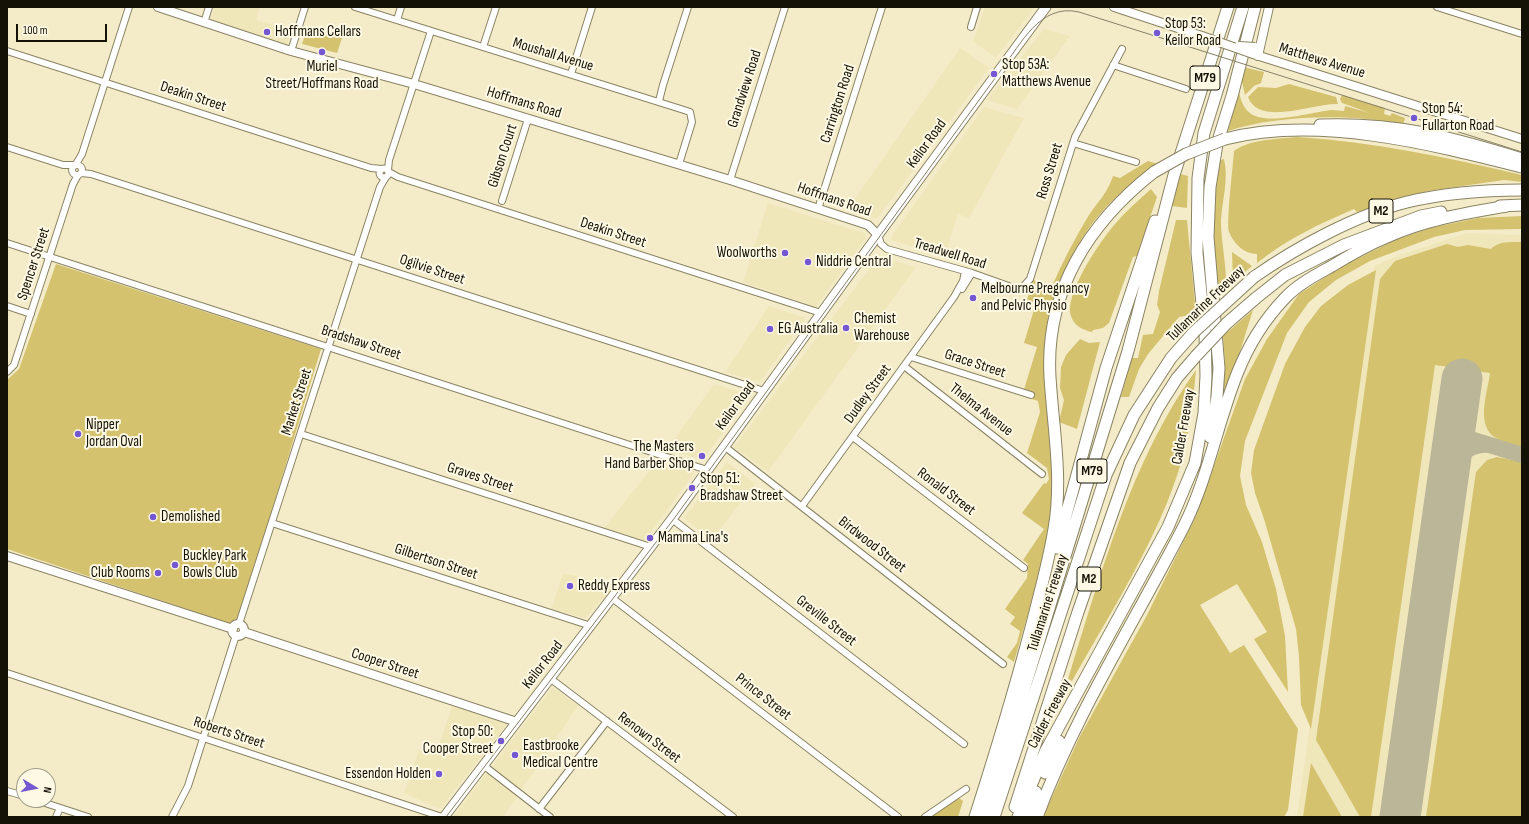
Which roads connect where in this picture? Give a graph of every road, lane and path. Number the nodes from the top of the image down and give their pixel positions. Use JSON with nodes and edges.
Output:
{"nodes":[{"id":1,"x":129,"y":7,"type":"edge"},
{"id":2,"x":158,"y":7,"type":"edge"},
{"id":3,"x":209,"y":7,"type":"edge"},
{"id":4,"x":304,"y":7,"type":"edge"},
{"id":5,"x":355,"y":7,"type":"edge"},
{"id":6,"x":401,"y":7,"type":"edge"},
{"id":7,"x":496,"y":7,"type":"edge"},
{"id":8,"x":592,"y":7,"type":"edge"},
{"id":9,"x":688,"y":7,"type":"edge"},
{"id":10,"x":785,"y":7,"type":"edge"},
{"id":11,"x":882,"y":7,"type":"edge"},
{"id":12,"x":977,"y":7,"type":"edge"},
{"id":13,"x":1046,"y":7,"type":"edge"},
{"id":14,"x":1114,"y":7,"type":"edge"},
{"id":15,"x":1228,"y":7,"type":"edge"},
{"id":16,"x":1243,"y":7,"type":"edge"},
{"id":17,"x":1255,"y":7,"type":"edge"},
{"id":18,"x":1269,"y":7,"type":"edge"},
{"id":19,"x":1437,"y":7,"type":"edge"},
{"id":20,"x":397,"y":20,"type":"junction"},
{"id":21,"x":204,"y":23,"type":"junction"},
{"id":22,"x":971,"y":27,"type":"dead end"},
{"id":23,"x":431,"y":31,"type":"junction"},
{"id":24,"x":1522,"y":34,"type":"edge"},
{"id":25,"x":483,"y":47,"type":"junction"},
{"id":26,"x":1122,"y":49,"type":"dead end"},
{"id":27,"x":1257,"y":50,"type":"junction"},
{"id":28,"x":7,"y":51,"type":"edge"},
{"id":29,"x":291,"y":51,"type":"junction"},
{"id":30,"x":1114,"y":65,"type":"junction"},
{"id":31,"x":570,"y":74,"type":"junction"},
{"id":32,"x":105,"y":82,"type":"junction"},
{"id":33,"x":414,"y":84,"type":"junction"},
{"id":34,"x":1186,"y":89,"type":"dead end"},
{"id":35,"x":658,"y":100,"type":"junction"},
{"id":36,"x":528,"y":119,"type":"junction"},
{"id":37,"x":1292,"y":129,"type":"junction"},
{"id":38,"x":1522,"y":139,"type":"edge"},
{"id":39,"x":1073,"y":143,"type":"junction"},
{"id":40,"x":7,"y":147,"type":"edge"},
{"id":41,"x":1522,"y":159,"type":"edge"},
{"id":42,"x":1136,"y":162,"type":"dead end"},
{"id":43,"x":678,"y":164,"type":"junction"},
{"id":44,"x":1522,"y":167,"type":"edge"},
{"id":45,"x":77,"y":169,"type":"junction"},
{"id":46,"x":384,"y":173,"type":"junction"},
{"id":47,"x":1174,"y":175,"type":"junction"},
{"id":48,"x":730,"y":180,"type":"junction"},
{"id":49,"x":1522,"y":190,"type":"edge"},
{"id":50,"x":502,"y":201,"type":"dead end"},
{"id":51,"x":1522,"y":205,"type":"edge"},
{"id":52,"x":1507,"y":206,"type":"junction"},
{"id":53,"x":818,"y":209,"type":"junction"},
{"id":54,"x":878,"y":235,"type":"junction"},
{"id":55,"x":7,"y":243,"type":"edge"},
{"id":56,"x":50,"y":257,"type":"junction"},
{"id":57,"x":357,"y":260,"type":"junction"},
{"id":58,"x":965,"y":271,"type":"junction"},
{"id":59,"x":972,"y":273,"type":"junction"},
{"id":60,"x":1022,"y":288,"type":"joint"},
{"id":61,"x":954,"y":297,"type":"junction"},
{"id":62,"x":7,"y":306,"type":"edge"},
{"id":63,"x":821,"y":313,"type":"junction"},
{"id":64,"x":31,"y":314,"type":"junction"},
{"id":65,"x":329,"y":346,"type":"junction"},
{"id":66,"x":911,"y":357,"type":"junction"},
{"id":67,"x":904,"y":366,"type":"junction"},
{"id":68,"x":7,"y":372,"type":"edge"},
{"id":69,"x":764,"y":391,"type":"junction"},
{"id":70,"x":1031,"y":395,"type":"dead end"},
{"id":71,"x":301,"y":434,"type":"junction"},
{"id":72,"x":853,"y":437,"type":"junction"},
{"id":73,"x":724,"y":446,"type":"junction"},
{"id":74,"x":1195,"y":463,"type":"junction"},
{"id":75,"x":707,"y":470,"type":"junction"},
{"id":76,"x":1042,"y":474,"type":"dead end"},
{"id":77,"x":1196,"y":496,"type":"junction"},
{"id":78,"x":802,"y":506,"type":"junction"},
{"id":79,"x":672,"y":519,"type":"junction"},
{"id":80,"x":272,"y":523,"type":"junction"},
{"id":81,"x":651,"y":547,"type":"junction"},
{"id":82,"x":7,"y":556,"type":"edge"},
{"id":83,"x":1024,"y":568,"type":"dead end"},
{"id":84,"x":612,"y":598,"type":"junction"},
{"id":85,"x":1032,"y":624,"type":"junction"},
{"id":86,"x":592,"y":626,"type":"junction"},
{"id":87,"x":236,"y":629,"type":"junction"},
{"id":88,"x":1003,"y":664,"type":"dead end"},
{"id":89,"x":7,"y":673,"type":"edge"},
{"id":90,"x":550,"y":679,"type":"junction"},
{"id":91,"x":607,"y":721,"type":"junction"},
{"id":92,"x":517,"y":722,"type":"junction"},
{"id":93,"x":203,"y":738,"type":"junction"},
{"id":94,"x":964,"y":744,"type":"dead end"},
{"id":95,"x":484,"y":765,"type":"junction"},
{"id":96,"x":966,"y":789,"type":"dead end"},
{"id":97,"x":56,"y":807,"type":"edge"},
{"id":98,"x":60,"y":808,"type":"junction"},
{"id":99,"x":539,"y":808,"type":"junction"},
{"id":100,"x":56,"y":817,"type":"edge"},
{"id":101,"x":88,"y":817,"type":"edge"},
{"id":102,"x":172,"y":817,"type":"edge"},
{"id":103,"x":443,"y":817,"type":"edge"},
{"id":104,"x":550,"y":817,"type":"edge"},
{"id":105,"x":733,"y":817,"type":"edge"},
{"id":106,"x":898,"y":817,"type":"edge"},
{"id":107,"x":925,"y":817,"type":"edge"},
{"id":108,"x":975,"y":817,"type":"edge"},
{"id":109,"x":985,"y":817,"type":"edge"},
{"id":110,"x":994,"y":817,"type":"edge"},
{"id":111,"x":1012,"y":817,"type":"edge"},
{"id":112,"x":1018,"y":817,"type":"edge"},
{"id":113,"x":1027,"y":817,"type":"edge"},
{"id":114,"x":1037,"y":817,"type":"edge"}],
"edges":[{"from":1,"to":32,"type":"street","name":"Spencer Street"},
{"from":2,"to":21,"type":"main road","name":"Hoffmans Road"},
{"from":3,"to":21,"type":"street"},
{"from":4,"to":29,"type":"street"},
{"from":5,"to":20,"type":"street","name":"Moushall Avenue"},
{"from":6,"to":20,"type":"street"},
{"from":7,"to":25,"type":"street"},
{"from":8,"to":31,"type":"street"},
{"from":9,"to":35,"type":"street"},
{"from":10,"to":48,"type":"street","name":"Grandview Road"},
{"from":11,"to":53,"type":"street","name":"Carrington Road"},
{"from":12,"to":22,"type":"street"},
{"from":13,"to":54,"type":"main road","name":"Keilor Road"},
{"from":14,"to":27,"type":"main road","name":"Matthews Avenue","bridge":true},
{"from":15,"to":47,"type":"highway","name":"Calder Freeway","number":"M79"},
{"from":16,"to":74,"type":"highway","name":"Calder Freeway","number":"M79"},
{"from":17,"to":77,"type":"highway"},
{"from":18,"to":27,"type":"main road"},
{"from":19,"to":24,"type":"street"},
{"from":20,"to":23,"type":"street","name":"Moushall Avenue"},
{"from":21,"to":29,"type":"main road","name":"Hoffmans Road"},
{"from":23,"to":25,"type":"street","name":"Moushall Avenue"},
{"from":23,"to":33,"type":"street","name":"Market Street"},
{"from":25,"to":31,"type":"street","name":"Moushall Avenue"},
{"from":26,"to":30,"type":"street","name":"Ross Street"},
{"from":27,"to":38,"type":"main road","name":"Matthews Avenue"},
{"from":28,"to":32,"type":"street","name":"Deakin Street"},
{"from":29,"to":33,"type":"main road","name":"Hoffmans Road"},
{"from":30,"to":34,"type":"street"},
{"from":30,"to":39,"type":"street","name":"Ross Street"},
{"from":31,"to":35,"type":"street","name":"Moushall Avenue"},
{"from":32,"to":45,"type":"street","name":"Spencer Street"},
{"from":32,"to":46,"type":"street","name":"Deakin Street"},
{"from":33,"to":36,"type":"main road","name":"Hoffmans Road"},
{"from":33,"to":46,"type":"street","name":"Market Street"},
{"from":35,"to":43,"type":"street","name":"Moushall Avenue"},
{"from":36,"to":43,"type":"main road","name":"Hoffmans Road"},
{"from":36,"to":50,"type":"street","name":"Gibson Court"},
{"from":37,"to":41,"type":"highway"},
{"from":37,"to":44,"type":"highway"},
{"from":37,"to":85,"type":"highway","bridge":true},
{"from":39,"to":42,"type":"street"},
{"from":39,"to":60,"type":"street","name":"Ross Street"},
{"from":40,"to":45,"type":"street","name":"Ogilvie Street"},
{"from":43,"to":48,"type":"main road","name":"Hoffmans Road"},
{"from":45,"to":56,"type":"street","name":"Spencer Street"},
{"from":45,"to":57,"type":"street","name":"Ogilvie Street"},
{"from":46,"to":57,"type":"street","name":"Market Street"},
{"from":46,"to":63,"type":"street","name":"Deakin Street"},
{"from":47,"to":85,"type":"highway"},
{"from":47,"to":109,"type":"highway","name":"Calder Freeway","number":"M79"},
{"from":48,"to":53,"type":"main road","name":"Hoffmans Road"},
{"from":49,"to":110,"type":"highway","name":"Tullamarine Freeway","number":"M2","bridge":true},
{"from":51,"to":52,"type":"highway","name":"Tullamarine Freeway","number":"M2"},
{"from":52,"to":77,"type":"highway"},
{"from":52,"to":111,"type":"highway","name":"Tullamarine Freeway","number":"M2","bridge":true},
{"from":53,"to":54,"type":"main road","name":"Hoffmans Road"},
{"from":54,"to":58,"type":"street","name":"Treadwell Road"},
{"from":54,"to":63,"type":"main road","name":"Keilor Road"},
{"from":55,"to":56,"type":"street","name":"Bradshaw Street"},
{"from":56,"to":64,"type":"street","name":"Spencer Street"},
{"from":56,"to":65,"type":"street","name":"Bradshaw Street"},
{"from":57,"to":65,"type":"street","name":"Market Street"},
{"from":57,"to":69,"type":"street","name":"Ogilvie Street"},
{"from":58,"to":59,"type":"street","name":"Treadwell Road"},
{"from":58,"to":61,"type":"street","name":"Dudley Street"},
{"from":59,"to":60,"type":"street","name":"Treadwell Road"},
{"from":59,"to":61,"type":"street","name":"Dudley Street"},
{"from":61,"to":66,"type":"street","name":"Dudley Street"},
{"from":62,"to":64,"type":"street"},
{"from":63,"to":69,"type":"main road","name":"Keilor Road"},
{"from":64,"to":68,"type":"street","name":"Spencer Street"},
{"from":65,"to":71,"type":"street","name":"Market Street"},
{"from":65,"to":75,"type":"street","name":"Bradshaw Street"},
{"from":66,"to":67,"type":"street","name":"Dudley Street"},
{"from":66,"to":70,"type":"street","name":"Grace Street"},
{"from":67,"to":72,"type":"street","name":"Dudley Street"},
{"from":67,"to":76,"type":"street","name":"Thelma Avenue"},
{"from":69,"to":73,"type":"main road","name":"Keilor Road"},
{"from":71,"to":80,"type":"street","name":"Market Street"},
{"from":71,"to":81,"type":"street","name":"Graves Street"},
{"from":72,"to":78,"type":"street","name":"Dudley Street"},
{"from":72,"to":83,"type":"street","name":"Ronald Street"},
{"from":73,"to":75,"type":"main road","name":"Keilor Road"},
{"from":73,"to":78,"type":"street","name":"Birdwood Street"},
{"from":74,"to":112,"type":"highway","name":"Calder Freeway","number":"M79"},
{"from":74,"to":113,"type":"highway"},
{"from":75,"to":79,"type":"main road","name":"Keilor Road"},
{"from":77,"to":114,"type":"highway"},
{"from":78,"to":88,"type":"street","name":"Birdwood Street"},
{"from":79,"to":81,"type":"main road","name":"Keilor Road"},
{"from":79,"to":94,"type":"street","name":"Greville Street"},
{"from":80,"to":86,"type":"street","name":"Gilbertson Street"},
{"from":80,"to":87,"type":"street","name":"Market Street"},
{"from":81,"to":84,"type":"main road","name":"Keilor Road"},
{"from":82,"to":87,"type":"main road"},
{"from":84,"to":86,"type":"main road","name":"Keilor Road"},
{"from":84,"to":106,"type":"street","name":"Prince Street"},
{"from":85,"to":108,"type":"highway"},
{"from":86,"to":90,"type":"main road","name":"Keilor Road"},
{"from":87,"to":92,"type":"main road","name":"Cooper Street"},
{"from":87,"to":93,"type":"street","name":"Market Street"},
{"from":89,"to":93,"type":"street","name":"Roberts Street"},
{"from":90,"to":91,"type":"street","name":"Renown Street"},
{"from":90,"to":92,"type":"main road","name":"Keilor Road"},
{"from":91,"to":99,"type":"street"},
{"from":91,"to":105,"type":"street","name":"Renown Street"},
{"from":92,"to":95,"type":"main road","name":"Keilor Road"},
{"from":93,"to":102,"type":"street","name":"Market Street"},
{"from":93,"to":103,"type":"street","name":"Roberts Street"},
{"from":95,"to":99,"type":"street"},
{"from":95,"to":103,"type":"main road","name":"Keilor Road"},
{"from":96,"to":107,"type":"street"},
{"from":97,"to":98,"type":"street"},
{"from":98,"to":100,"type":"street"},
{"from":98,"to":101,"type":"street"},
{"from":99,"to":104,"type":"street"}]}
